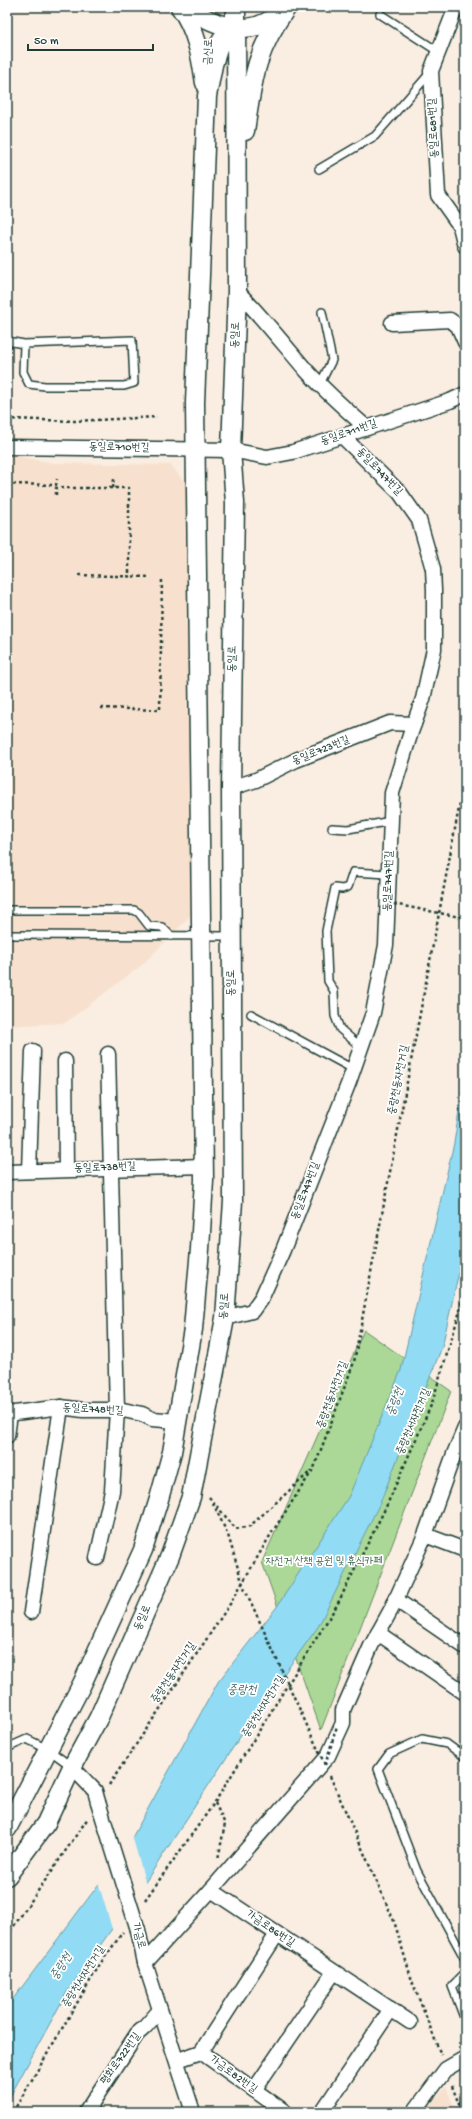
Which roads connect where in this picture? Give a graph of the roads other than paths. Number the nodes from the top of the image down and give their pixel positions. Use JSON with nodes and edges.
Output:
{"nodes":[{"id":1,"x":180,"y":7,"type":"edge"},
{"id":2,"x":185,"y":7,"type":"edge"},
{"id":3,"x":286,"y":7,"type":"edge"},
{"id":4,"x":456,"y":7,"type":"edge"},
{"id":5,"x":211,"y":14,"type":"edge"},
{"id":6,"x":380,"y":14,"type":"dead end"},
{"id":7,"x":235,"y":21,"type":"edge"},
{"id":8,"x":438,"y":52,"type":"junction"},
{"id":9,"x":431,"y":72,"type":"junction"},
{"id":10,"x":207,"y":96,"type":"junction"},
{"id":11,"x":319,"y":169,"type":"dead end"},
{"id":12,"x":236,"y":193,"type":"junction"},
{"id":13,"x":465,"y":246,"type":"edge"},
{"id":14,"x":237,"y":291,"type":"junction"},
{"id":15,"x":322,"y":312,"type":"dead end"},
{"id":16,"x":392,"y":323,"type":"dead end"},
{"id":17,"x":7,"y":341,"type":"edge"},
{"id":18,"x":465,"y":342,"type":"edge"},
{"id":19,"x":24,"y":344,"type":"junction"},
{"id":20,"x":320,"y":384,"type":"junction"},
{"id":21,"x":465,"y":394,"type":"edge"},
{"id":22,"x":367,"y":428,"type":"junction"},
{"id":23,"x":342,"y":436,"type":"junction"},
{"id":24,"x":7,"y":447,"type":"edge"},
{"id":25,"x":195,"y":450,"type":"junction"},
{"id":26,"x":231,"y":450,"type":"junction"},
{"id":27,"x":414,"y":724,"type":"junction"},
{"id":28,"x":231,"y":788,"type":"junction"},
{"id":29,"x":391,"y":821,"type":"junction"},
{"id":30,"x":332,"y":828,"type":"dead end"},
{"id":31,"x":388,"y":874,"type":"junction"},
{"id":32,"x":7,"y":910,"type":"edge"},
{"id":33,"x":7,"y":935,"type":"edge"},
{"id":34,"x":171,"y":936,"type":"junction"},
{"id":35,"x":201,"y":936,"type":"junction"},
{"id":36,"x":232,"y":936,"type":"junction"},
{"id":37,"x":251,"y":1014,"type":"dead end"},
{"id":38,"x":362,"y":1048,"type":"junction"},
{"id":39,"x":33,"y":1051,"type":"dead end"},
{"id":40,"x":108,"y":1054,"type":"dead end"},
{"id":41,"x":65,"y":1061,"type":"dead end"},
{"id":42,"x":353,"y":1069,"type":"junction"},
{"id":43,"x":204,"y":1166,"type":"junction"},
{"id":44,"x":111,"y":1168,"type":"junction"},
{"id":45,"x":66,"y":1169,"type":"junction"},
{"id":46,"x":29,"y":1171,"type":"junction"},
{"id":47,"x":7,"y":1172,"type":"edge"},
{"id":48,"x":225,"y":1318,"type":"junction"},
{"id":49,"x":61,"y":1408,"type":"junction"},
{"id":50,"x":117,"y":1410,"type":"junction"},
{"id":51,"x":8,"y":1414,"type":"edge"},
{"id":52,"x":178,"y":1421,"type":"junction"},
{"id":53,"x":7,"y":1436,"type":"edge"},
{"id":54,"x":464,"y":1437,"type":"edge"},
{"id":55,"x":425,"y":1535,"type":"junction"},
{"id":56,"x":465,"y":1550,"type":"edge"},
{"id":57,"x":97,"y":1558,"type":"dead end"},
{"id":58,"x":395,"y":1599,"type":"junction"},
{"id":59,"x":31,"y":1612,"type":"dead end"},
{"id":60,"x":378,"y":1633,"type":"junction"},
{"id":61,"x":465,"y":1647,"type":"edge"},
{"id":62,"x":465,"y":1693,"type":"edge"},
{"id":63,"x":7,"y":1748,"type":"edge"},
{"id":64,"x":49,"y":1750,"type":"junction"},
{"id":65,"x":465,"y":1757,"type":"edge"},
{"id":66,"x":72,"y":1767,"type":"junction"},
{"id":67,"x":7,"y":1829,"type":"edge"},
{"id":68,"x":7,"y":1876,"type":"edge"},
{"id":69,"x":211,"y":1890,"type":"junction"},
{"id":70,"x":277,"y":1934,"type":"junction"},
{"id":71,"x":465,"y":1959,"type":"edge"},
{"id":72,"x":145,"y":1963,"type":"junction"},
{"id":73,"x":334,"y":1972,"type":"junction"},
{"id":74,"x":465,"y":1973,"type":"edge"},
{"id":75,"x":160,"y":2010,"type":"junction"},
{"id":76,"x":391,"y":2010,"type":"junction"},
{"id":77,"x":465,"y":2020,"type":"edge"},
{"id":78,"x":410,"y":2022,"type":"dead end"},
{"id":79,"x":201,"y":2052,"type":"junction"},
{"id":80,"x":465,"y":2058,"type":"edge"},
{"id":81,"x":178,"y":2060,"type":"junction"},
{"id":82,"x":254,"y":2090,"type":"junction"},
{"id":83,"x":86,"y":2112,"type":"edge"},
{"id":84,"x":193,"y":2112,"type":"edge"},
{"id":85,"x":284,"y":2112,"type":"edge"},
{"id":86,"x":322,"y":2112,"type":"edge"},
{"id":87,"x":414,"y":2112,"type":"edge"}],
"edges":[{"from":1,"to":10,"type":"street"},
{"from":2,"to":5,"type":"street"},
{"from":3,"to":7,"type":"street"},
{"from":3,"to":12,"type":"street"},
{"from":4,"to":8,"type":"street","name":"동일로681번길"},
{"from":5,"to":7,"type":"street"},
{"from":5,"to":10,"type":"street","name":"금신로"},
{"from":6,"to":8,"type":"lane"},
{"from":7,"to":10,"type":"street"},
{"from":7,"to":12,"type":"street","name":"동일로"},
{"from":8,"to":9,"type":"street","name":"동일로681번길"},
{"from":9,"to":11,"type":"lane"},
{"from":9,"to":13,"type":"street","name":"동일로681번길"},
{"from":10,"to":25,"type":"street"},
{"from":12,"to":14,"type":"street","name":"동일로"},
{"from":14,"to":20,"type":"street"},
{"from":14,"to":26,"type":"street","name":"동일로"},
{"from":15,"to":20,"type":"lane"},
{"from":16,"to":18,"type":"street"},
{"from":17,"to":19,"type":"lane"},
{"from":19,"to":19,"type":"lane"},
{"from":20,"to":22,"type":"street"},
{"from":21,"to":22,"type":"street","name":"동일로711번길"},
{"from":22,"to":23,"type":"street","name":"동일로711번길"},
{"from":23,"to":26,"type":"street","name":"동일로711번길"},
{"from":23,"to":27,"type":"street","name":"동일로747번길"},
{"from":24,"to":25,"type":"street","name":"동일로710번길"},
{"from":25,"to":26,"type":"street","name":"동일로710번길"},
{"from":25,"to":35,"type":"street"},
{"from":26,"to":28,"type":"street","name":"동일로"},
{"from":27,"to":28,"type":"street","name":"동일로723번길"},
{"from":27,"to":29,"type":"street","name":"동일로747번길"},
{"from":28,"to":36,"type":"street","name":"동일로"},
{"from":29,"to":30,"type":"lane"},
{"from":29,"to":31,"type":"street","name":"동일로747번길"},
{"from":31,"to":38,"type":"street","name":"동일로747번길"},
{"from":31,"to":38,"type":"lane"},
{"from":32,"to":34,"type":"lane"},
{"from":33,"to":34,"type":"lane"},
{"from":34,"to":35,"type":"lane"},
{"from":35,"to":36,"type":"lane"},
{"from":35,"to":43,"type":"street"},
{"from":36,"to":48,"type":"street","name":"동일로"},
{"from":37,"to":42,"type":"lane"},
{"from":38,"to":42,"type":"street","name":"동일로747번길"},
{"from":39,"to":46,"type":"street"},
{"from":40,"to":44,"type":"street"},
{"from":41,"to":45,"type":"street"},
{"from":42,"to":48,"type":"street","name":"동일로747번길"},
{"from":43,"to":44,"type":"street","name":"동일로738번길"},
{"from":43,"to":52,"type":"street"},
{"from":44,"to":45,"type":"street","name":"동일로738번길"},
{"from":44,"to":50,"type":"street"},
{"from":45,"to":46,"type":"street","name":"동일로738번길"},
{"from":46,"to":47,"type":"street","name":"동일로738번길"},
{"from":48,"to":66,"type":"street","name":"동일로"},
{"from":49,"to":50,"type":"street","name":"동일로748번길"},
{"from":49,"to":51,"type":"street","name":"동일로748번길"},
{"from":49,"to":59,"type":"street"},
{"from":50,"to":52,"type":"street","name":"동일로748번길"},
{"from":50,"to":57,"type":"street"},
{"from":51,"to":53,"type":"street"},
{"from":52,"to":64,"type":"street"},
{"from":54,"to":55,"type":"street"},
{"from":55,"to":56,"type":"street"},
{"from":55,"to":58,"type":"street"},
{"from":58,"to":60,"type":"street"},
{"from":58,"to":61,"type":"street"},
{"from":60,"to":62,"type":"street"},
{"from":60,"to":69,"type":"street"},
{"from":63,"to":64,"type":"lane"},
{"from":64,"to":66,"type":"lane"},
{"from":64,"to":67,"type":"street"},
{"from":65,"to":71,"type":"lane"},
{"from":66,"to":68,"type":"street","name":"동일로"},
{"from":66,"to":72,"type":"street","name":"가금로","bridge":true},
{"from":69,"to":70,"type":"street","name":"가금로86번길"},
{"from":69,"to":72,"type":"street"},
{"from":70,"to":73,"type":"street","name":"가금로86번길"},
{"from":70,"to":79,"type":"street"},
{"from":72,"to":75,"type":"street","name":"가금로"},
{"from":73,"to":76,"type":"street","name":"가금로86번길"},
{"from":73,"to":82,"type":"street"},
{"from":74,"to":77,"type":"lane"},
{"from":75,"to":81,"type":"street","name":"가금로"},
{"from":75,"to":83,"type":"street","name":"평화로722번길"},
{"from":76,"to":78,"type":"street","name":"가금로86번길"},
{"from":76,"to":86,"type":"street"},
{"from":79,"to":81,"type":"street","name":"가금로82번길"},
{"from":79,"to":82,"type":"street","name":"가금로82번길"},
{"from":80,"to":87,"type":"street"},
{"from":81,"to":84,"type":"street","name":"가금로"},
{"from":82,"to":85,"type":"street","name":"가금로82번길"}]}
